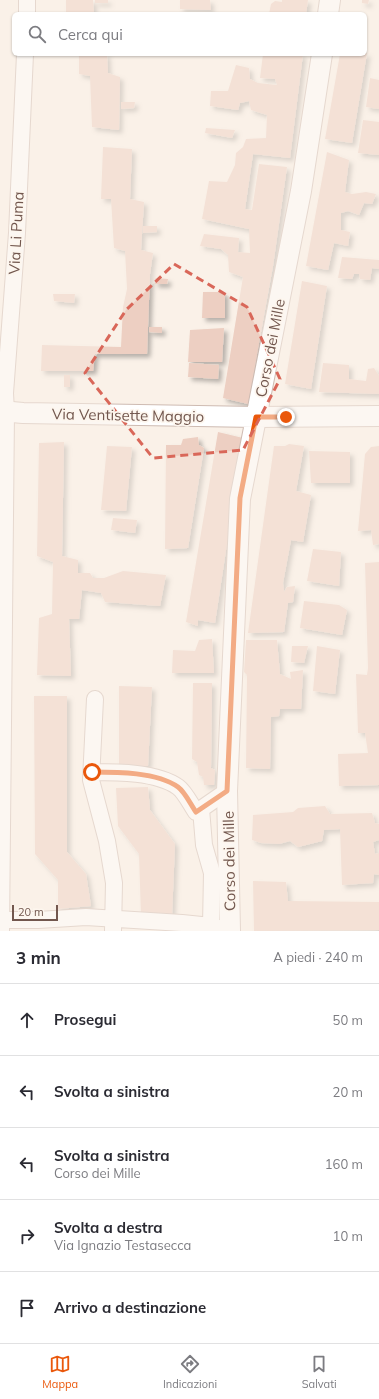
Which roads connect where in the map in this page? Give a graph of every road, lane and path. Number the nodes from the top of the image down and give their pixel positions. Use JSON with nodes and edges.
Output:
{"nodes":[{"id":1,"x":27,"y":0,"type":"edge"},
{"id":2,"x":330,"y":0,"type":"edge"},
{"id":3,"x":27,"y":12,"type":"edge"},
{"id":4,"x":328,"y":12,"type":"edge"},
{"id":5,"x":25,"y":56,"type":"edge"},
{"id":6,"x":322,"y":56,"type":"edge"},
{"id":7,"x":3,"y":412,"type":"edge"},
{"id":8,"x":379,"y":416,"type":"edge"},
{"id":9,"x":256,"y":417,"type":"junction"},
{"id":10,"x":95,"y":699,"type":"dead end"},
{"id":11,"x":92,"y":772,"type":"junction"},
{"id":12,"x":227,"y":791,"type":"junction"},
{"id":13,"x":201,"y":809,"type":"junction"},
{"id":14,"x":1,"y":925,"type":"edge"},
{"id":15,"x":113,"y":925,"type":"edge"},
{"id":16,"x":210,"y":928,"type":"edge"},
{"id":17,"x":229,"y":931,"type":"edge"}],
"edges":[{"from":1,"to":3,"type":"street"},
{"from":2,"to":4,"type":"street"},
{"from":5,"to":7,"type":"street","name":"Via Li Puma"},
{"from":6,"to":9,"type":"street","name":"Corso dei Mille"},
{"from":7,"to":9,"type":"street","name":"Via Ventisette Maggio"},
{"from":7,"to":14,"type":"street","name":"Via Li Puma"},
{"from":8,"to":9,"type":"street","name":"Via Ventisette Maggio"},
{"from":9,"to":12,"type":"street","name":"Corso dei Mille"},
{"from":10,"to":11,"type":"street"},
{"from":11,"to":13,"type":"street"},
{"from":11,"to":15,"type":"street"},
{"from":12,"to":13,"type":"street"},
{"from":12,"to":17,"type":"street","name":"Corso dei Mille"},
{"from":13,"to":16,"type":"street"},
{"from":14,"to":15,"type":"street"},
{"from":15,"to":16,"type":"street"},
{"from":16,"to":17,"type":"street"}]}
